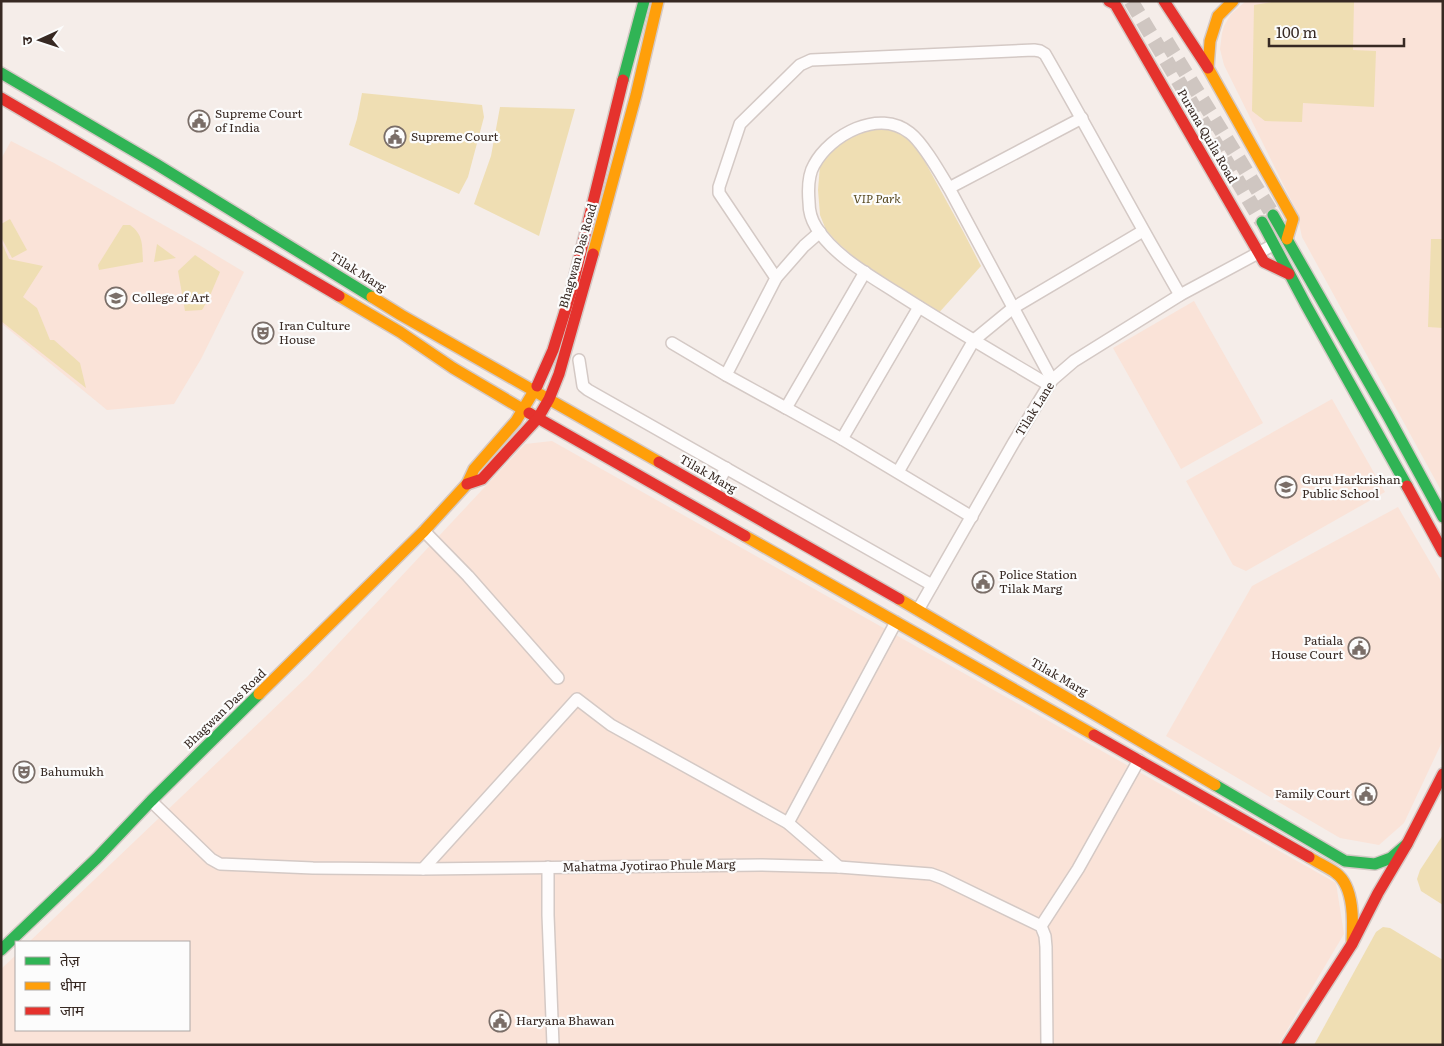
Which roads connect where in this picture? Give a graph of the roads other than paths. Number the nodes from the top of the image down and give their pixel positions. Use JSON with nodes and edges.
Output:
{"nodes":[{"id":1,"x":644,"y":1,"type":"edge"},
{"id":2,"x":658,"y":1,"type":"edge"},
{"id":3,"x":1164,"y":1,"type":"edge"},
{"id":4,"x":1233,"y":1,"type":"edge"},
{"id":5,"x":1112,"y":2,"type":"edge"},
{"id":6,"x":629,"y":58,"type":"junction"},
{"id":7,"x":645,"y":61,"type":"junction"},
{"id":8,"x":1208,"y":68,"type":"junction"},
{"id":9,"x":1,"y":73,"type":"edge"},
{"id":10,"x":1,"y":98,"type":"edge"},
{"id":11,"x":1082,"y":118,"type":"junction"},
{"id":12,"x":950,"y":188,"type":"junction"},
{"id":13,"x":203,"y":193,"type":"junction"},
{"id":14,"x":193,"y":210,"type":"junction"},
{"id":15,"x":1273,"y":215,"type":"tunnel mouth"},
{"id":16,"x":1262,"y":222,"type":"tunnel mouth"},
{"id":17,"x":1143,"y":231,"type":"junction"},
{"id":18,"x":820,"y":232,"type":"junction"},
{"id":19,"x":1287,"y":239,"type":"junction"},
{"id":20,"x":1273,"y":245,"type":"junction"},
{"id":21,"x":1259,"y":253,"type":"junction"},
{"id":22,"x":864,"y":272,"type":"junction"},
{"id":23,"x":1289,"y":274,"type":"junction"},
{"id":24,"x":776,"y":278,"type":"junction"},
{"id":25,"x":1180,"y":295,"type":"junction"},
{"id":26,"x":919,"y":307,"type":"junction"},
{"id":27,"x":1013,"y":308,"type":"junction"},
{"id":28,"x":974,"y":340,"type":"junction"},
{"id":29,"x":672,"y":343,"type":"dead end"},
{"id":30,"x":579,"y":360,"type":"dead end"},
{"id":31,"x":726,"y":375,"type":"junction"},
{"id":32,"x":1051,"y":382,"type":"junction"},
{"id":33,"x":534,"y":391,"type":"junction"},
{"id":34,"x":549,"y":399,"type":"junction"},
{"id":35,"x":786,"y":408,"type":"junction"},
{"id":36,"x":523,"y":410,"type":"junction"},
{"id":37,"x":538,"y":418,"type":"junction"},
{"id":38,"x":842,"y":439,"type":"junction"},
{"id":39,"x":726,"y":468,"type":"junction"},
{"id":40,"x":898,"y":472,"type":"junction"},
{"id":41,"x":467,"y":484,"type":"junction"},
{"id":42,"x":713,"y":492,"type":"junction"},
{"id":43,"x":972,"y":517,"type":"junction"},
{"id":44,"x":1443,"y":518,"type":"edge"},
{"id":45,"x":424,"y":531,"type":"junction"},
{"id":46,"x":1443,"y":552,"type":"edge"},
{"id":47,"x":932,"y":584,"type":"junction"},
{"id":48,"x":918,"y":610,"type":"junction"},
{"id":49,"x":896,"y":622,"type":"junction"},
{"id":50,"x":558,"y":678,"type":"dead end"},
{"id":51,"x":1139,"y":760,"type":"junction"},
{"id":52,"x":1443,"y":774,"type":"edge"},
{"id":53,"x":151,"y":801,"type":"junction"},
{"id":54,"x":788,"y":823,"type":"junction"},
{"id":55,"x":1407,"y":844,"type":"junction"},
{"id":56,"x":548,"y":867,"type":"junction"},
{"id":57,"x":839,"y":867,"type":"junction"},
{"id":58,"x":423,"y":869,"type":"junction"},
{"id":59,"x":1041,"y":926,"type":"junction"},
{"id":60,"x":1352,"y":944,"type":"junction"},
{"id":61,"x":1,"y":950,"type":"edge"},
{"id":62,"x":553,"y":1045,"type":"edge"},
{"id":63,"x":1047,"y":1045,"type":"edge"},
{"id":64,"x":1287,"y":1045,"type":"edge"}],
"edges":[{"from":1,"to":6,"type":"main road","name":"Bhagwan Das Road"},
{"from":2,"to":7,"type":"main road","name":"Bhagwan Das Road"},
{"from":3,"to":8,"type":"main road"},
{"from":4,"to":8,"type":"main road"},
{"from":5,"to":21,"type":"main road","name":"Purana Quila Road"},
{"from":6,"to":7,"type":"main road"},
{"from":6,"to":33,"type":"main road","name":"Bhagwan Das Road"},
{"from":7,"to":34,"type":"main road","name":"Bhagwan Das Road"},
{"from":8,"to":19,"type":"main road"},
{"from":9,"to":13,"type":"main road","name":"Tilak Marg"},
{"from":10,"to":14,"type":"main road"},
{"from":11,"to":12,"type":"street"},
{"from":11,"to":17,"type":"street"},
{"from":11,"to":24,"type":"street"},
{"from":12,"to":18,"type":"street"},
{"from":12,"to":27,"type":"street"},
{"from":13,"to":14,"type":"main road"},
{"from":13,"to":33,"type":"main road","name":"Tilak Marg"},
{"from":14,"to":36,"type":"main road"},
{"from":15,"to":19,"type":"main road"},
{"from":16,"to":20,"type":"main road"},
{"from":17,"to":25,"type":"street"},
{"from":17,"to":27,"type":"street"},
{"from":18,"to":22,"type":"street"},
{"from":18,"to":24,"type":"street"},
{"from":19,"to":44,"type":"main road"},
{"from":20,"to":21,"type":"street","name":"Tilak Lane"},
{"from":20,"to":23,"type":"main road"},
{"from":21,"to":23,"type":"main road","name":"Purana Quila Road"},
{"from":21,"to":25,"type":"street","name":"Tilak Lane"},
{"from":22,"to":26,"type":"street"},
{"from":22,"to":35,"type":"street"},
{"from":23,"to":46,"type":"main road"},
{"from":24,"to":31,"type":"street"},
{"from":25,"to":32,"type":"street","name":"Tilak Lane"},
{"from":26,"to":28,"type":"street"},
{"from":26,"to":38,"type":"street"},
{"from":27,"to":28,"type":"street"},
{"from":27,"to":32,"type":"street"},
{"from":28,"to":32,"type":"street"},
{"from":28,"to":40,"type":"street"},
{"from":29,"to":31,"type":"street"},
{"from":30,"to":39,"type":"street"},
{"from":31,"to":35,"type":"street"},
{"from":32,"to":43,"type":"street","name":"Tilak Lane"},
{"from":33,"to":34,"type":"main road","name":"Tilak Marg"},
{"from":33,"to":36,"type":"main road","name":"Bhagwan Das Road"},
{"from":34,"to":37,"type":"main road","name":"Bhagwan Das Road"},
{"from":34,"to":42,"type":"main road","name":"Tilak Marg"},
{"from":35,"to":38,"type":"street"},
{"from":36,"to":37,"type":"main road"},
{"from":36,"to":41,"type":"main road","name":"Bhagwan Das Road"},
{"from":37,"to":41,"type":"main road","name":"Bhagwan Das Road"},
{"from":37,"to":49,"type":"main road"},
{"from":38,"to":40,"type":"street"},
{"from":39,"to":42,"type":"street"},
{"from":39,"to":47,"type":"street"},
{"from":40,"to":43,"type":"street"},
{"from":41,"to":45,"type":"main road","name":"Bhagwan Das Road"},
{"from":42,"to":48,"type":"main road","name":"Tilak Marg"},
{"from":43,"to":47,"type":"street","name":"Tilak Lane"},
{"from":45,"to":50,"type":"street"},
{"from":45,"to":53,"type":"main road","name":"Bhagwan Das Road"},
{"from":47,"to":48,"type":"street","name":"Tilak Lane"},
{"from":48,"to":55,"type":"main road","name":"Tilak Marg"},
{"from":49,"to":51,"type":"main road"},
{"from":49,"to":54,"type":"street"},
{"from":51,"to":59,"type":"street"},
{"from":51,"to":60,"type":"main road"},
{"from":52,"to":55,"type":"main road"},
{"from":53,"to":58,"type":"street","name":"Mahatma Jyotirao Phule Marg"},
{"from":53,"to":61,"type":"main road","name":"Bhagwan Das Road"},
{"from":54,"to":57,"type":"street"},
{"from":54,"to":58,"type":"street"},
{"from":55,"to":60,"type":"main road"},
{"from":56,"to":57,"type":"street","name":"Mahatma Jyotirao Phule Marg"},
{"from":56,"to":58,"type":"street","name":"Mahatma Jyotirao Phule Marg"},
{"from":56,"to":62,"type":"street"},
{"from":57,"to":59,"type":"street","name":"Mahatma Jyotirao Phule Marg"},
{"from":59,"to":63,"type":"street"},
{"from":60,"to":64,"type":"main road"}]}
